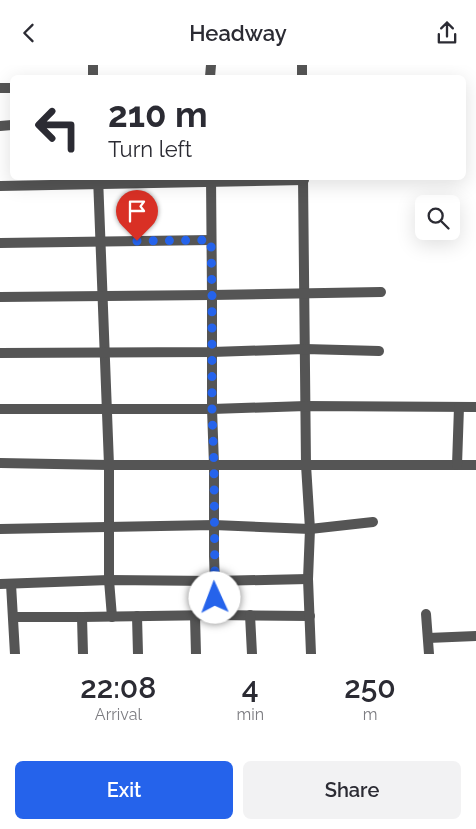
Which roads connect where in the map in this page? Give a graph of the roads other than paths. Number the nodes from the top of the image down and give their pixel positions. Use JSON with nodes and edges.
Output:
{"nodes":[{"id":1,"x":98,"y":180,"type":"edge"},
{"id":2,"x":211,"y":180,"type":"edge"},
{"id":3,"x":304,"y":180,"type":"edge"},
{"id":4,"x":0,"y":186,"type":"edge"},
{"id":5,"x":211,"y":240,"type":"junction"},
{"id":6,"x":100,"y":241,"type":"junction"},
{"id":7,"x":0,"y":243,"type":"edge"},
{"id":8,"x":381,"y":292,"type":"dead end"},
{"id":9,"x":305,"y":294,"type":"junction"},
{"id":10,"x":212,"y":295,"type":"junction"},
{"id":11,"x":102,"y":296,"type":"junction"},
{"id":12,"x":0,"y":297,"type":"edge"},
{"id":13,"x":305,"y":349,"type":"junction"},
{"id":14,"x":379,"y":351,"type":"dead end"},
{"id":15,"x":104,"y":352,"type":"junction"},
{"id":16,"x":212,"y":352,"type":"junction"},
{"id":17,"x":0,"y":353,"type":"edge"},
{"id":18,"x":306,"y":406,"type":"junction"},
{"id":19,"x":459,"y":407,"type":"junction"},
{"id":20,"x":476,"y":407,"type":"edge"},
{"id":21,"x":106,"y":408,"type":"junction"},
{"id":22,"x":0,"y":409,"type":"edge"},
{"id":23,"x":212,"y":409,"type":"junction"},
{"id":24,"x":0,"y":463,"type":"edge"},
{"id":25,"x":109,"y":465,"type":"junction"},
{"id":26,"x":214,"y":465,"type":"junction"},
{"id":27,"x":306,"y":465,"type":"junction"},
{"id":28,"x":457,"y":465,"type":"junction"},
{"id":29,"x":476,"y":465,"type":"edge"},
{"id":30,"x":374,"y":522,"type":"dead end"},
{"id":31,"x":214,"y":525,"type":"junction"},
{"id":32,"x":109,"y":527,"type":"junction"},
{"id":33,"x":0,"y":529,"type":"edge"},
{"id":34,"x":310,"y":529,"type":"junction"},
{"id":35,"x":308,"y":579,"type":"junction"},
{"id":36,"x":109,"y":581,"type":"junction"},
{"id":37,"x":214,"y":581,"type":"junction"},
{"id":38,"x":0,"y":584,"type":"edge"},
{"id":39,"x":11,"y":584,"type":"junction"},
{"id":40,"x":426,"y":614,"type":"dead end"},
{"id":41,"x":194,"y":615,"type":"junction"},
{"id":42,"x":216,"y":615,"type":"junction"},
{"id":43,"x":250,"y":615,"type":"junction"},
{"id":44,"x":310,"y":615,"type":"junction"},
{"id":45,"x":13,"y":617,"type":"junction"},
{"id":46,"x":82,"y":617,"type":"junction"},
{"id":47,"x":112,"y":617,"type":"junction"},
{"id":48,"x":136,"y":617,"type":"junction"},
{"id":49,"x":476,"y":636,"type":"edge"},
{"id":50,"x":428,"y":638,"type":"junction"},
{"id":51,"x":15,"y":654,"type":"edge"},
{"id":52,"x":83,"y":654,"type":"edge"},
{"id":53,"x":138,"y":654,"type":"edge"},
{"id":54,"x":196,"y":654,"type":"edge"},
{"id":55,"x":252,"y":654,"type":"edge"},
{"id":56,"x":311,"y":654,"type":"edge"},
{"id":57,"x":429,"y":654,"type":"edge"}],
"edges":[{"from":1,"to":2,"type":"street"},
{"from":1,"to":4,"type":"street"},
{"from":1,"to":6,"type":"street"},
{"from":2,"to":5,"type":"street"},
{"from":3,"to":9,"type":"street"},
{"from":5,"to":6,"type":"street"},
{"from":5,"to":10,"type":"street"},
{"from":6,"to":7,"type":"street"},
{"from":6,"to":11,"type":"street"},
{"from":8,"to":9,"type":"street"},
{"from":9,"to":10,"type":"street"},
{"from":9,"to":13,"type":"street"},
{"from":10,"to":11,"type":"street"},
{"from":10,"to":16,"type":"street"},
{"from":11,"to":12,"type":"street"},
{"from":11,"to":15,"type":"street"},
{"from":13,"to":14,"type":"street"},
{"from":13,"to":16,"type":"street"},
{"from":13,"to":18,"type":"street"},
{"from":15,"to":16,"type":"street"},
{"from":15,"to":17,"type":"street"},
{"from":15,"to":21,"type":"street"},
{"from":16,"to":23,"type":"street"},
{"from":18,"to":19,"type":"street"},
{"from":18,"to":23,"type":"street"},
{"from":18,"to":27,"type":"street"},
{"from":19,"to":20,"type":"street"},
{"from":19,"to":28,"type":"street"},
{"from":21,"to":22,"type":"street"},
{"from":21,"to":23,"type":"street"},
{"from":21,"to":25,"type":"street"},
{"from":23,"to":26,"type":"street"},
{"from":24,"to":25,"type":"street"},
{"from":25,"to":26,"type":"street"},
{"from":25,"to":32,"type":"street"},
{"from":26,"to":27,"type":"street"},
{"from":26,"to":31,"type":"street"},
{"from":27,"to":28,"type":"street"},
{"from":27,"to":34,"type":"street"},
{"from":28,"to":29,"type":"street"},
{"from":30,"to":34,"type":"street"},
{"from":31,"to":32,"type":"street"},
{"from":31,"to":34,"type":"street"},
{"from":31,"to":37,"type":"street"},
{"from":32,"to":33,"type":"street"},
{"from":32,"to":36,"type":"street"},
{"from":34,"to":35,"type":"street"},
{"from":35,"to":37,"type":"street"},
{"from":35,"to":44,"type":"street"},
{"from":36,"to":37,"type":"street"},
{"from":36,"to":39,"type":"street"},
{"from":36,"to":47,"type":"street"},
{"from":37,"to":42,"type":"street"},
{"from":38,"to":39,"type":"street"},
{"from":39,"to":45,"type":"street"},
{"from":40,"to":50,"type":"street"},
{"from":41,"to":42,"type":"street"},
{"from":41,"to":48,"type":"street"},
{"from":41,"to":54,"type":"street"},
{"from":42,"to":43,"type":"street"},
{"from":43,"to":44,"type":"street"},
{"from":43,"to":55,"type":"street"},
{"from":44,"to":56,"type":"street"},
{"from":45,"to":46,"type":"street"},
{"from":45,"to":51,"type":"street"},
{"from":46,"to":47,"type":"street"},
{"from":46,"to":52,"type":"street"},
{"from":47,"to":48,"type":"street"},
{"from":48,"to":53,"type":"street"},
{"from":49,"to":50,"type":"street"},
{"from":50,"to":57,"type":"street"}]}
